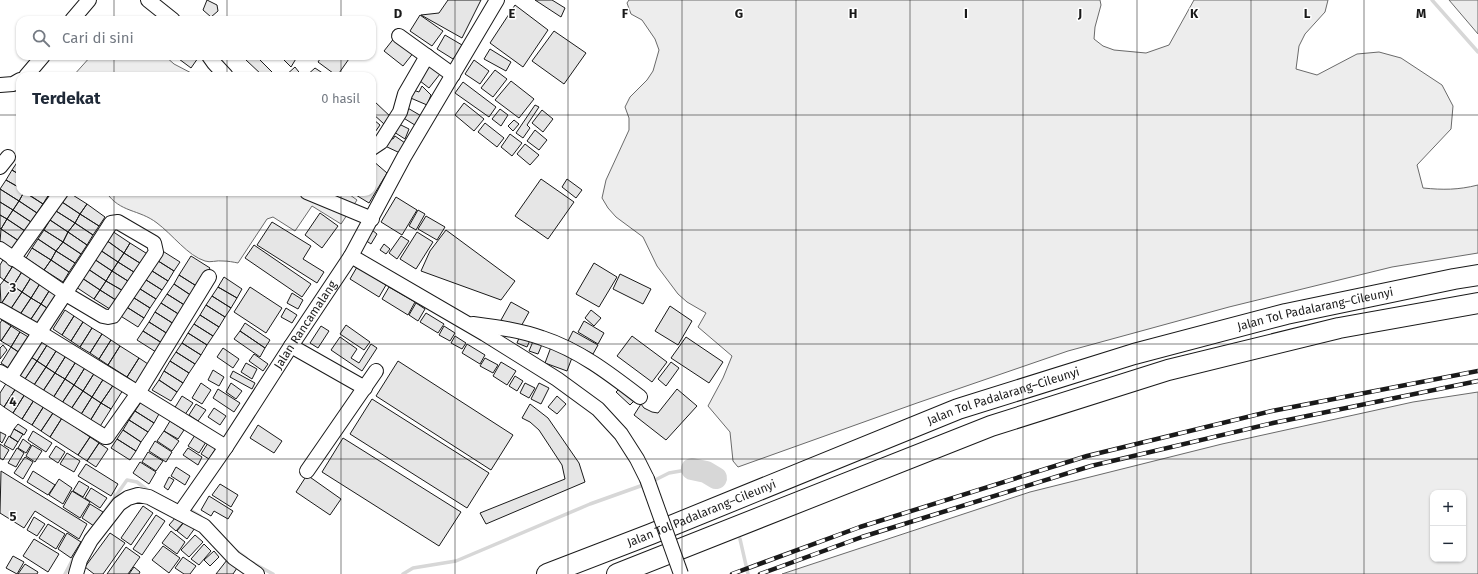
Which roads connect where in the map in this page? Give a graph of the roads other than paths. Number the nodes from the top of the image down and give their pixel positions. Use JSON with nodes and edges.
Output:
{"nodes":[{"id":1,"x":89,"y":0,"type":"edge"},
{"id":2,"x":148,"y":0,"type":"edge"},
{"id":3,"x":497,"y":0,"type":"edge"},
{"id":4,"x":75,"y":16,"type":"edge"},
{"id":5,"x":168,"y":16,"type":"edge"},
{"id":6,"x":399,"y":36,"type":"dead end"},
{"id":7,"x":427,"y":56,"type":"junction"},
{"id":8,"x":40,"y":60,"type":"edge"},
{"id":9,"x":212,"y":60,"type":"edge"},
{"id":10,"x":29,"y":72,"type":"edge"},
{"id":11,"x":222,"y":72,"type":"edge"},
{"id":12,"x":453,"y":75,"type":"junction"},
{"id":13,"x":16,"y":82,"type":"edge"},
{"id":14,"x":0,"y":85,"type":"edge"},
{"id":15,"x":376,"y":145,"type":"edge"},
{"id":16,"x":58,"y":196,"type":"edge"},
{"id":17,"x":317,"y":196,"type":"edge"},
{"id":18,"x":372,"y":219,"type":"junction"},
{"id":19,"x":0,"y":249,"type":"edge"},
{"id":20,"x":351,"y":256,"type":"junction"},
{"id":21,"x":13,"y":259,"type":"junction"},
{"id":22,"x":1478,"y":275,"type":"edge"},
{"id":23,"x":209,"y":276,"type":"dead end"},
{"id":24,"x":66,"y":294,"type":"junction"},
{"id":25,"x":1478,"y":303,"type":"edge"},
{"id":26,"x":0,"y":310,"type":"edge"},
{"id":27,"x":467,"y":324,"type":"junction"},
{"id":28,"x":39,"y":332,"type":"junction"},
{"id":29,"x":291,"y":346,"type":"junction"},
{"id":30,"x":376,"y":372,"type":"dead end"},
{"id":31,"x":5,"y":375,"type":"edge"},
{"id":32,"x":365,"y":388,"type":"junction"},
{"id":33,"x":138,"y":393,"type":"junction"},
{"id":34,"x":640,"y":396,"type":"dead end"},
{"id":35,"x":226,"y":446,"type":"junction"},
{"id":36,"x":307,"y":471,"type":"dead end"},
{"id":37,"x":183,"y":508,"type":"junction"},
{"id":38,"x":76,"y":574,"type":"edge"},
{"id":39,"x":258,"y":574,"type":"edge"},
{"id":40,"x":547,"y":574,"type":"edge"},
{"id":41,"x":618,"y":574,"type":"edge"},
{"id":42,"x":681,"y":574,"type":"edge"}],
"edges":[{"from":1,"to":4,"type":"street"},
{"from":2,"to":5,"type":"street"},
{"from":3,"to":12,"type":"street","name":"Jalan Rancamalang"},
{"from":6,"to":7,"type":"street"},
{"from":7,"to":12,"type":"street"},
{"from":7,"to":15,"type":"street"},
{"from":8,"to":10,"type":"street"},
{"from":9,"to":11,"type":"street"},
{"from":12,"to":18,"type":"street","name":"Jalan Rancamalang"},
{"from":13,"to":14,"type":"street"},
{"from":16,"to":21,"type":"street"},
{"from":17,"to":18,"type":"street"},
{"from":18,"to":20,"type":"street","name":"Jalan Rancamalang"},
{"from":19,"to":21,"type":"street"},
{"from":20,"to":27,"type":"street"},
{"from":20,"to":29,"type":"street","name":"Jalan Rancamalang"},
{"from":21,"to":24,"type":"street"},
{"from":22,"to":40,"type":"highway","name":"Jalan Tol Padalarang–Cileunyi"},
{"from":23,"to":33,"type":"street"},
{"from":24,"to":24,"type":"street"},
{"from":24,"to":28,"type":"street"},
{"from":25,"to":41,"type":"highway","name":"Jalan Tol Padalarang–Cileunyi"},
{"from":26,"to":28,"type":"street"},
{"from":27,"to":34,"type":"street"},
{"from":27,"to":42,"type":"street","bridge":true},
{"from":28,"to":31,"type":"street"},
{"from":28,"to":33,"type":"street"},
{"from":29,"to":32,"type":"street"},
{"from":29,"to":35,"type":"street","name":"Jalan Rancamalang"},
{"from":30,"to":32,"type":"street"},
{"from":31,"to":33,"type":"street"},
{"from":32,"to":36,"type":"street"},
{"from":33,"to":35,"type":"street"},
{"from":35,"to":37,"type":"street","name":"Jalan Rancamalang"},
{"from":37,"to":38,"type":"street"},
{"from":37,"to":39,"type":"street"}]}
